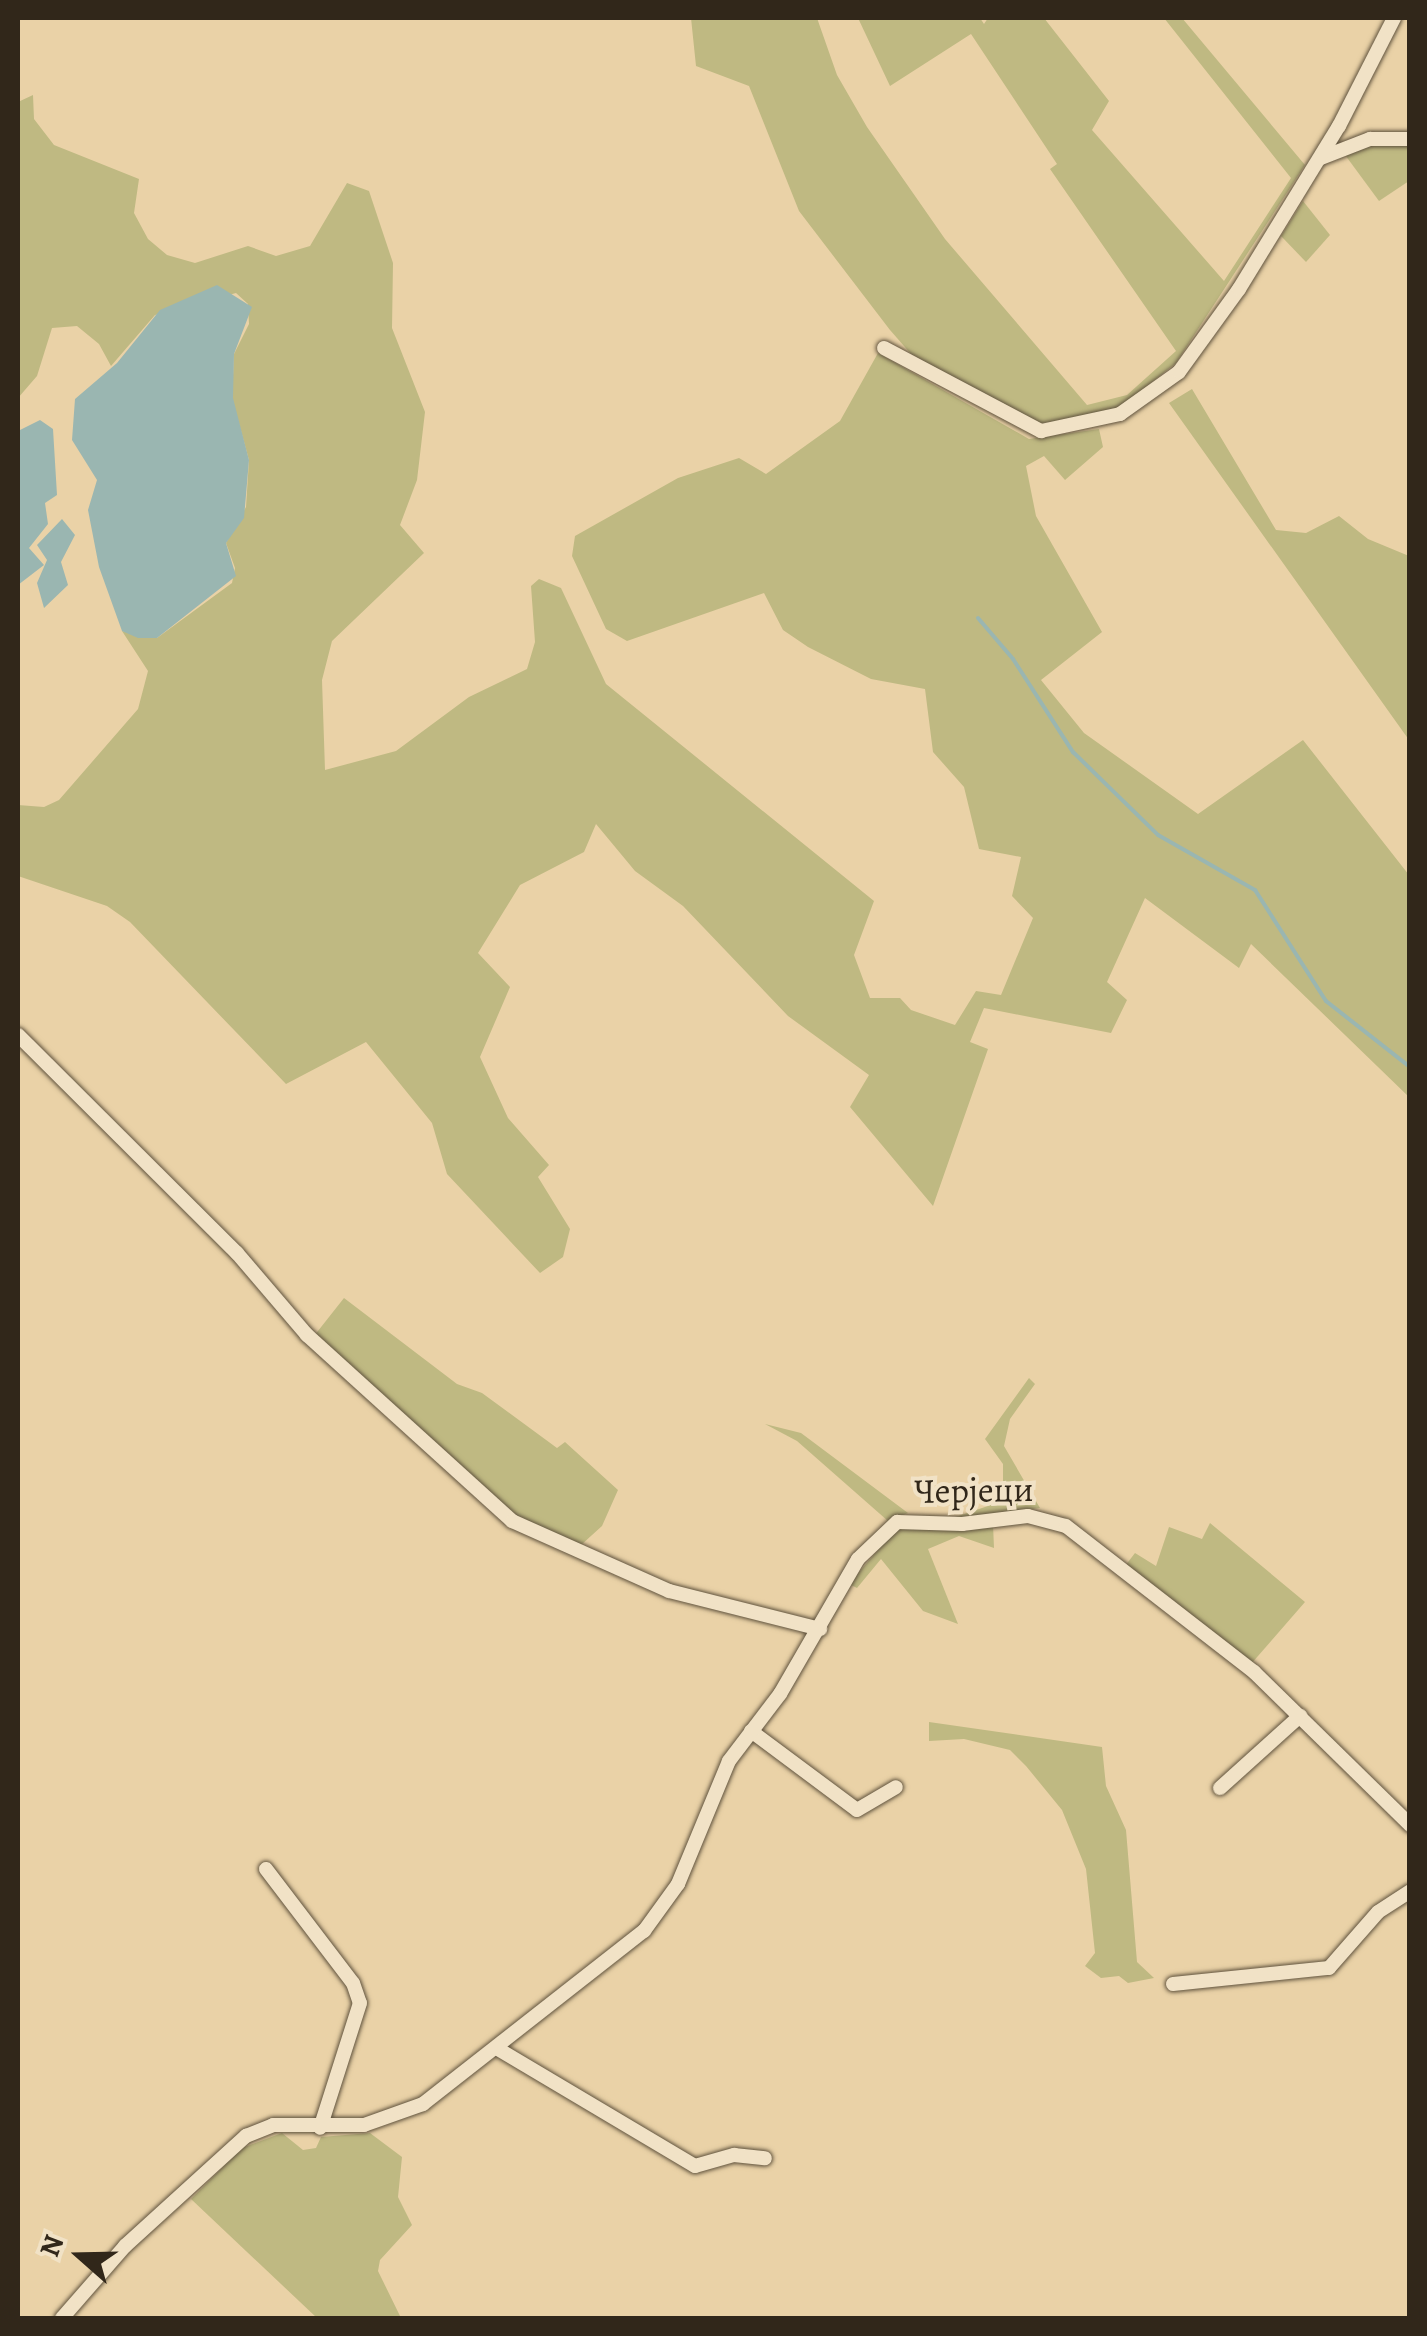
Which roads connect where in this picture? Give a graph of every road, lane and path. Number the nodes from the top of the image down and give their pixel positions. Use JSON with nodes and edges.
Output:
{"nodes":[{"id":1,"x":1394,"y":18,"type":"edge"},
{"id":2,"x":1410,"y":140,"type":"edge"},
{"id":3,"x":1321,"y":158,"type":"junction"},
{"id":4,"x":884,"y":348,"type":"dead end"},
{"id":5,"x":18,"y":1036,"type":"edge"},
{"id":6,"x":820,"y":1629,"type":"junction"},
{"id":7,"x":1300,"y":1716,"type":"junction"},
{"id":8,"x":751,"y":1731,"type":"junction"},
{"id":9,"x":896,"y":1787,"type":"dead end"},
{"id":10,"x":1220,"y":1788,"type":"dead end"},
{"id":11,"x":1410,"y":1825,"type":"edge"},
{"id":12,"x":266,"y":1870,"type":"dead end"},
{"id":13,"x":1410,"y":1891,"type":"edge"},
{"id":14,"x":1172,"y":1984,"type":"dead end"},
{"id":15,"x":498,"y":2049,"type":"junction"},
{"id":16,"x":320,"y":2128,"type":"junction"},
{"id":17,"x":765,"y":2158,"type":"dead end"},
{"id":18,"x":62,"y":2318,"type":"edge"}],
"edges":[{"from":1,"to":3,"type":"street"},
{"from":2,"to":3,"type":"street"},
{"from":3,"to":4,"type":"street"},
{"from":5,"to":6,"type":"street"},
{"from":6,"to":7,"type":"street","name":"Черјеци"},
{"from":6,"to":8,"type":"street","name":"Черјеци"},
{"from":7,"to":10,"type":"street"},
{"from":7,"to":11,"type":"street","name":"Черјеци"},
{"from":8,"to":9,"type":"street"},
{"from":8,"to":15,"type":"street","name":"Черјеци"},
{"from":12,"to":16,"type":"street"},
{"from":13,"to":14,"type":"street"},
{"from":15,"to":16,"type":"street","name":"Черјеци"},
{"from":15,"to":17,"type":"street"},
{"from":16,"to":18,"type":"street","name":"Черјеци"}]}
